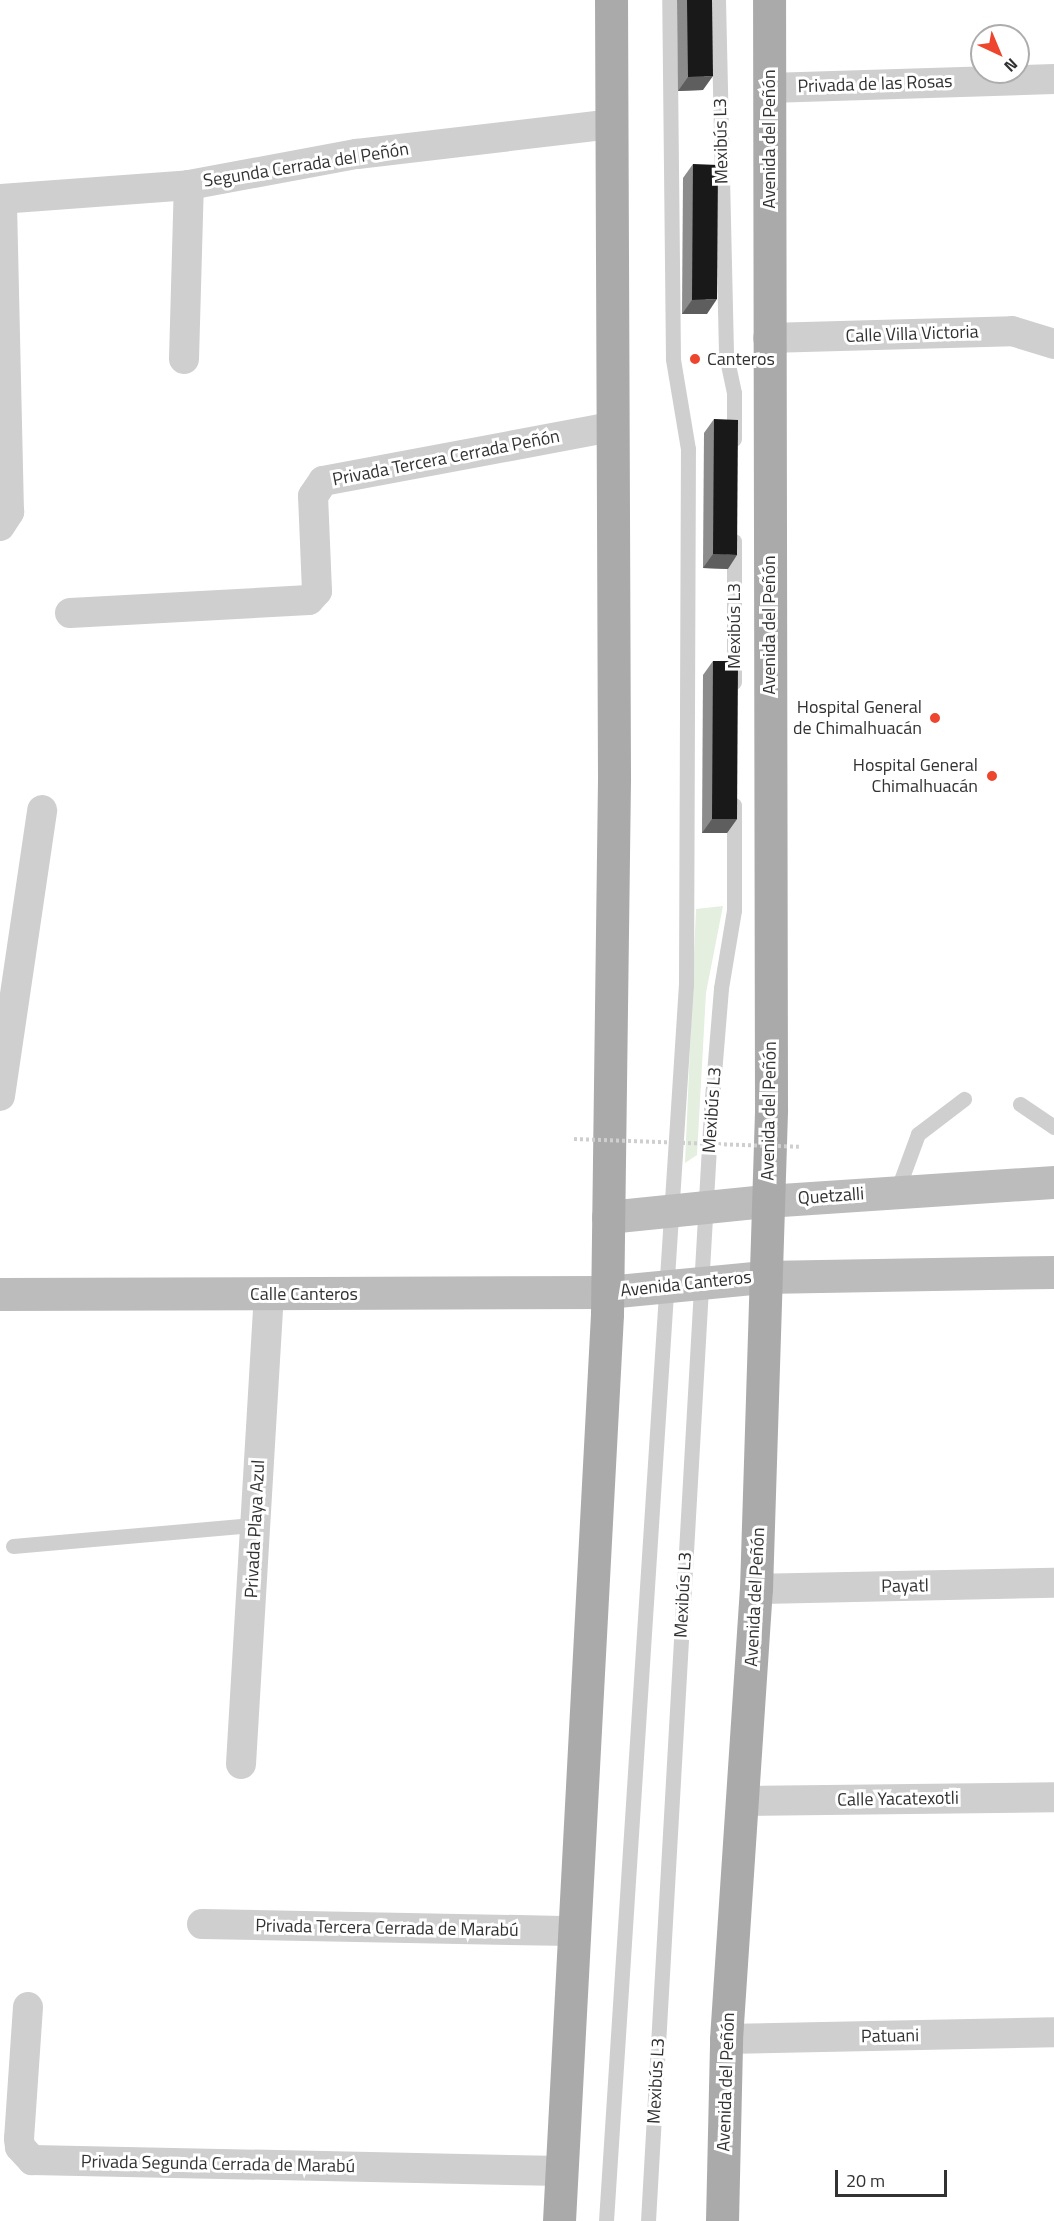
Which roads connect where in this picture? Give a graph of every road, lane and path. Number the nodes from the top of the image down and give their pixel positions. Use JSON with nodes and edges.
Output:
{"nodes":[{"id":1,"x":611,"y":0,"type":"edge"},
{"id":2,"x":669,"y":0,"type":"edge"},
{"id":3,"x":718,"y":0,"type":"edge"},
{"id":4,"x":769,"y":0,"type":"edge"},
{"id":5,"x":1054,"y":79,"type":"edge"},
{"id":6,"x":769,"y":88,"type":"junction"},
{"id":7,"x":611,"y":124,"type":"junction"},
{"id":8,"x":189,"y":184,"type":"junction"},
{"id":9,"x":1,"y":199,"type":"edge"},
{"id":10,"x":768,"y":338,"type":"junction"},
{"id":11,"x":1054,"y":344,"type":"edge"},
{"id":12,"x":184,"y":359,"type":"dead end"},
{"id":13,"x":4,"y":361,"type":"edge"},
{"id":14,"x":611,"y":427,"type":"junction"},
{"id":15,"x":734,"y":452,"type":"edge"},
{"id":16,"x":734,"y":524,"type":"edge"},
{"id":17,"x":0,"y":526,"type":"edge"},
{"id":18,"x":70,"y":613,"type":"dead end"},
{"id":19,"x":734,"y":700,"type":"edge"},
{"id":20,"x":734,"y":794,"type":"edge"},
{"id":21,"x":42,"y":810,"type":"dead end"},
{"id":22,"x":0,"y":1096,"type":"edge"},
{"id":23,"x":964,"y":1099,"type":"dead end"},
{"id":24,"x":1020,"y":1104,"type":"dead end"},
{"id":25,"x":1054,"y":1127,"type":"edge"},
{"id":26,"x":574,"y":1139,"type":"dead end"},
{"id":27,"x":799,"y":1147,"type":"dead end"},
{"id":28,"x":1054,"y":1182,"type":"edge"},
{"id":29,"x":897,"y":1191,"type":"junction"},
{"id":30,"x":766,"y":1201,"type":"junction"},
{"id":31,"x":706,"y":1209,"type":"junction"},
{"id":32,"x":670,"y":1211,"type":"junction"},
{"id":33,"x":608,"y":1217,"type":"junction"},
{"id":34,"x":1054,"y":1272,"type":"edge"},
{"id":35,"x":764,"y":1276,"type":"junction"},
{"id":36,"x":701,"y":1283,"type":"junction"},
{"id":37,"x":667,"y":1287,"type":"junction"},
{"id":38,"x":607,"y":1292,"type":"junction"},
{"id":39,"x":0,"y":1294,"type":"edge"},
{"id":40,"x":268,"y":1295,"type":"junction"},
{"id":41,"x":255,"y":1525,"type":"junction"},
{"id":42,"x":13,"y":1546,"type":"dead end"},
{"id":43,"x":1054,"y":1583,"type":"edge"},
{"id":44,"x":756,"y":1589,"type":"junction"},
{"id":45,"x":241,"y":1764,"type":"dead end"},
{"id":46,"x":1054,"y":1797,"type":"edge"},
{"id":47,"x":741,"y":1801,"type":"junction"},
{"id":48,"x":202,"y":1924,"type":"dead end"},
{"id":49,"x":573,"y":1931,"type":"junction"},
{"id":50,"x":28,"y":2007,"type":"dead end"},
{"id":51,"x":1054,"y":2032,"type":"edge"},
{"id":52,"x":726,"y":2039,"type":"junction"},
{"id":53,"x":562,"y":2171,"type":"junction"},
{"id":54,"x":559,"y":2221,"type":"edge"},
{"id":55,"x":606,"y":2221,"type":"edge"},
{"id":56,"x":648,"y":2221,"type":"edge"},
{"id":57,"x":722,"y":2221,"type":"edge"}],
"edges":[{"from":1,"to":7,"type":"main road"},
{"from":2,"to":32,"type":"lane","name":"Mexibús L3"},
{"from":3,"to":15,"type":"lane","name":"Mexibús L3"},
{"from":4,"to":6,"type":"main road","name":"Avenida del Peñón"},
{"from":5,"to":6,"type":"street","name":"Privada de las Rosas"},
{"from":6,"to":10,"type":"main road","name":"Avenida del Peñón"},
{"from":7,"to":8,"type":"street","name":"Segunda Cerrada del Peñón"},
{"from":7,"to":14,"type":"main road"},
{"from":8,"to":9,"type":"street","name":"Segunda Cerrada del Peñón"},
{"from":8,"to":12,"type":"street"},
{"from":9,"to":13,"type":"street"},
{"from":10,"to":11,"type":"street","name":"Calle Villa Victoria"},
{"from":10,"to":30,"type":"main road","name":"Avenida del Peñón"},
{"from":13,"to":17,"type":"street"},
{"from":14,"to":18,"type":"street","name":"Privada Tercera Cerrada Peñón"},
{"from":14,"to":33,"type":"main road"},
{"from":16,"to":19,"type":"lane","name":"Mexibús L3"},
{"from":20,"to":31,"type":"lane","name":"Mexibús L3"},
{"from":21,"to":22,"type":"street"},
{"from":23,"to":29,"type":"lane"},
{"from":24,"to":25,"type":"lane"},
{"from":26,"to":27,"type":"path","bridge":true},
{"from":28,"to":29,"type":"main road","name":"Quetzalli"},
{"from":29,"to":30,"type":"main road","name":"Quetzalli"},
{"from":30,"to":31,"type":"main road","name":"Quetzalli"},
{"from":30,"to":35,"type":"main road","name":"Avenida del Peñón"},
{"from":31,"to":32,"type":"main road","name":"Quetzalli"},
{"from":31,"to":36,"type":"lane","name":"Mexibús L3"},
{"from":32,"to":33,"type":"main road","name":"Quetzalli"},
{"from":32,"to":37,"type":"lane","name":"Mexibús L3"},
{"from":33,"to":38,"type":"main road"},
{"from":34,"to":35,"type":"main road"},
{"from":35,"to":36,"type":"main road","name":"Avenida Canteros"},
{"from":35,"to":44,"type":"main road","name":"Avenida del Peñón"},
{"from":36,"to":37,"type":"main road","name":"Avenida Canteros"},
{"from":36,"to":56,"type":"lane","name":"Mexibús L3"},
{"from":37,"to":38,"type":"main road","name":"Avenida Canteros"},
{"from":37,"to":55,"type":"lane","name":"Mexibús L3"},
{"from":38,"to":40,"type":"main road","name":"Calle Canteros"},
{"from":38,"to":49,"type":"main road"},
{"from":39,"to":40,"type":"main road","name":"Calle Canteros"},
{"from":40,"to":41,"type":"street","name":"Privada Playa Azul"},
{"from":41,"to":42,"type":"lane"},
{"from":41,"to":45,"type":"street","name":"Privada Playa Azul"},
{"from":43,"to":44,"type":"street","name":"Payatl"},
{"from":44,"to":47,"type":"main road","name":"Avenida del Peñón"},
{"from":46,"to":47,"type":"street","name":"Calle Yacatexotli"},
{"from":47,"to":52,"type":"main road","name":"Avenida del Peñón"},
{"from":48,"to":49,"type":"street","name":"Privada Tercera Cerrada de Marabú"},
{"from":49,"to":53,"type":"main road"},
{"from":50,"to":53,"type":"street","name":"Privada Segunda Cerrada de Marabú"},
{"from":51,"to":52,"type":"street","name":"Patuani"},
{"from":52,"to":57,"type":"main road","name":"Avenida del Peñón"},
{"from":53,"to":54,"type":"main road"}]}
